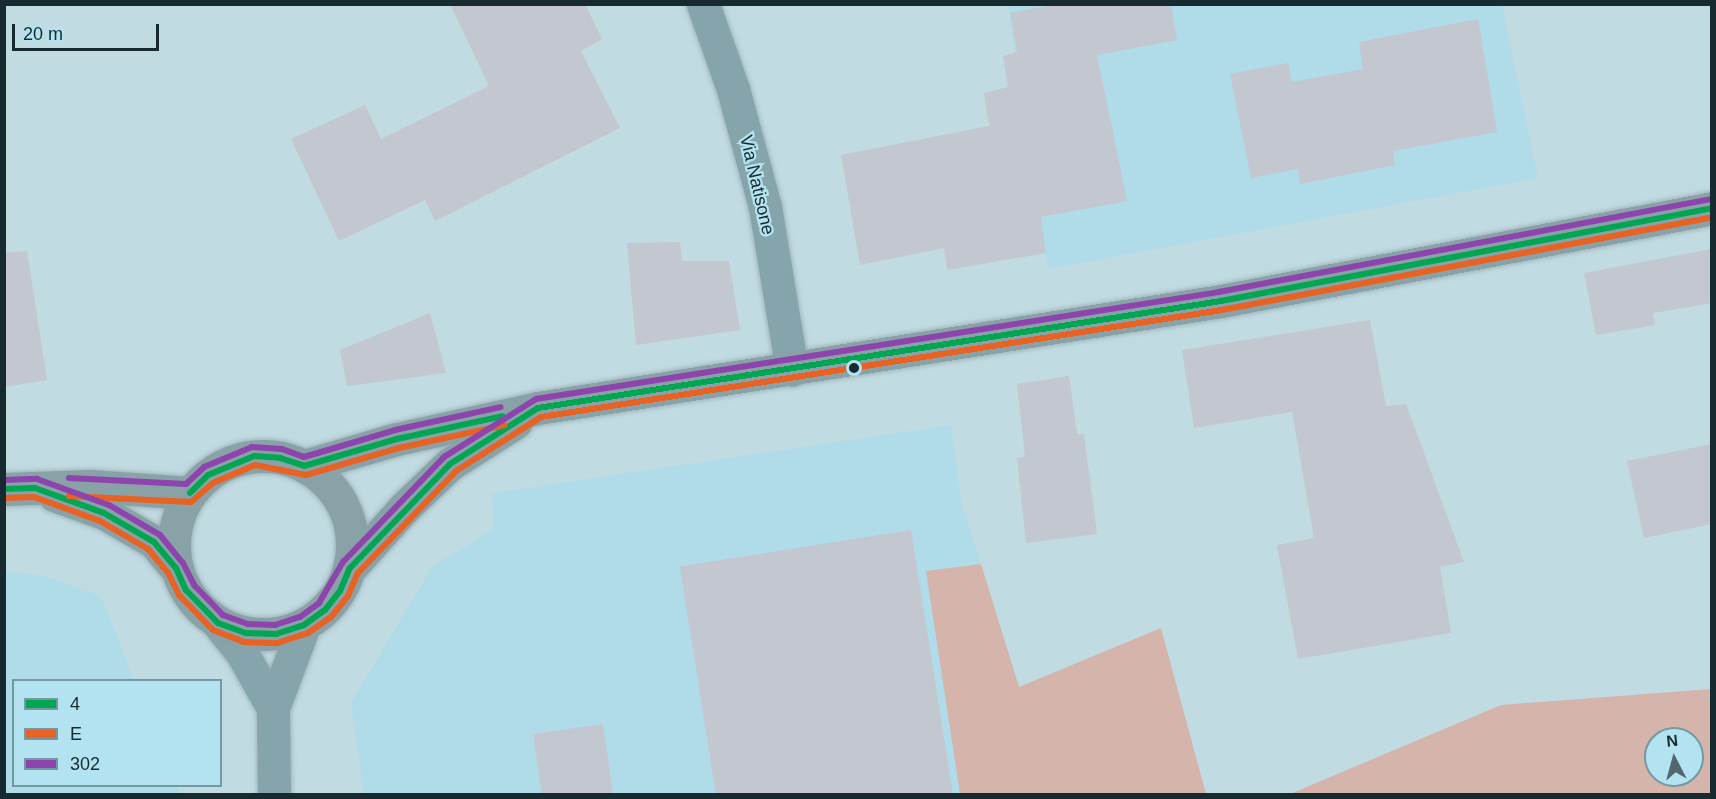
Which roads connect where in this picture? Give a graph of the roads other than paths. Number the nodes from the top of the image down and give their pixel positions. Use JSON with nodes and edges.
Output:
{"nodes":[{"id":1,"x":703,"y":4,"type":"edge"},
{"id":2,"x":1712,"y":208,"type":"edge"},
{"id":3,"x":792,"y":370,"type":"junction"},
{"id":4,"x":538,"y":408,"type":"junction"},
{"id":5,"x":304,"y":466,"type":"junction"},
{"id":6,"x":20,"y":489,"type":"edge"},
{"id":7,"x":190,"y":493,"type":"junction"},
{"id":8,"x":176,"y":568,"type":"junction"},
{"id":9,"x":350,"y":568,"type":"junction"},
{"id":10,"x":218,"y":623,"type":"junction"},
{"id":11,"x":304,"y":625,"type":"junction"},
{"id":12,"x":273,"y":708,"type":"junction"},
{"id":13,"x":274,"y":795,"type":"edge"}],
"edges":[{"from":1,"to":3,"type":"street","name":"Via Natisone"},
{"from":2,"to":3,"type":"main road"},
{"from":3,"to":4,"type":"main road"},
{"from":4,"to":5,"type":"main road"},
{"from":4,"to":9,"type":"main road"},
{"from":5,"to":7,"type":"main road"},
{"from":5,"to":9,"type":"main road"},
{"from":6,"to":7,"type":"main road"},
{"from":6,"to":8,"type":"main road"},
{"from":7,"to":8,"type":"main road"},
{"from":8,"to":10,"type":"main road"},
{"from":9,"to":11,"type":"main road"},
{"from":10,"to":11,"type":"main road"},
{"from":10,"to":12,"type":"street"},
{"from":11,"to":12,"type":"street"},
{"from":12,"to":13,"type":"street"}]}
